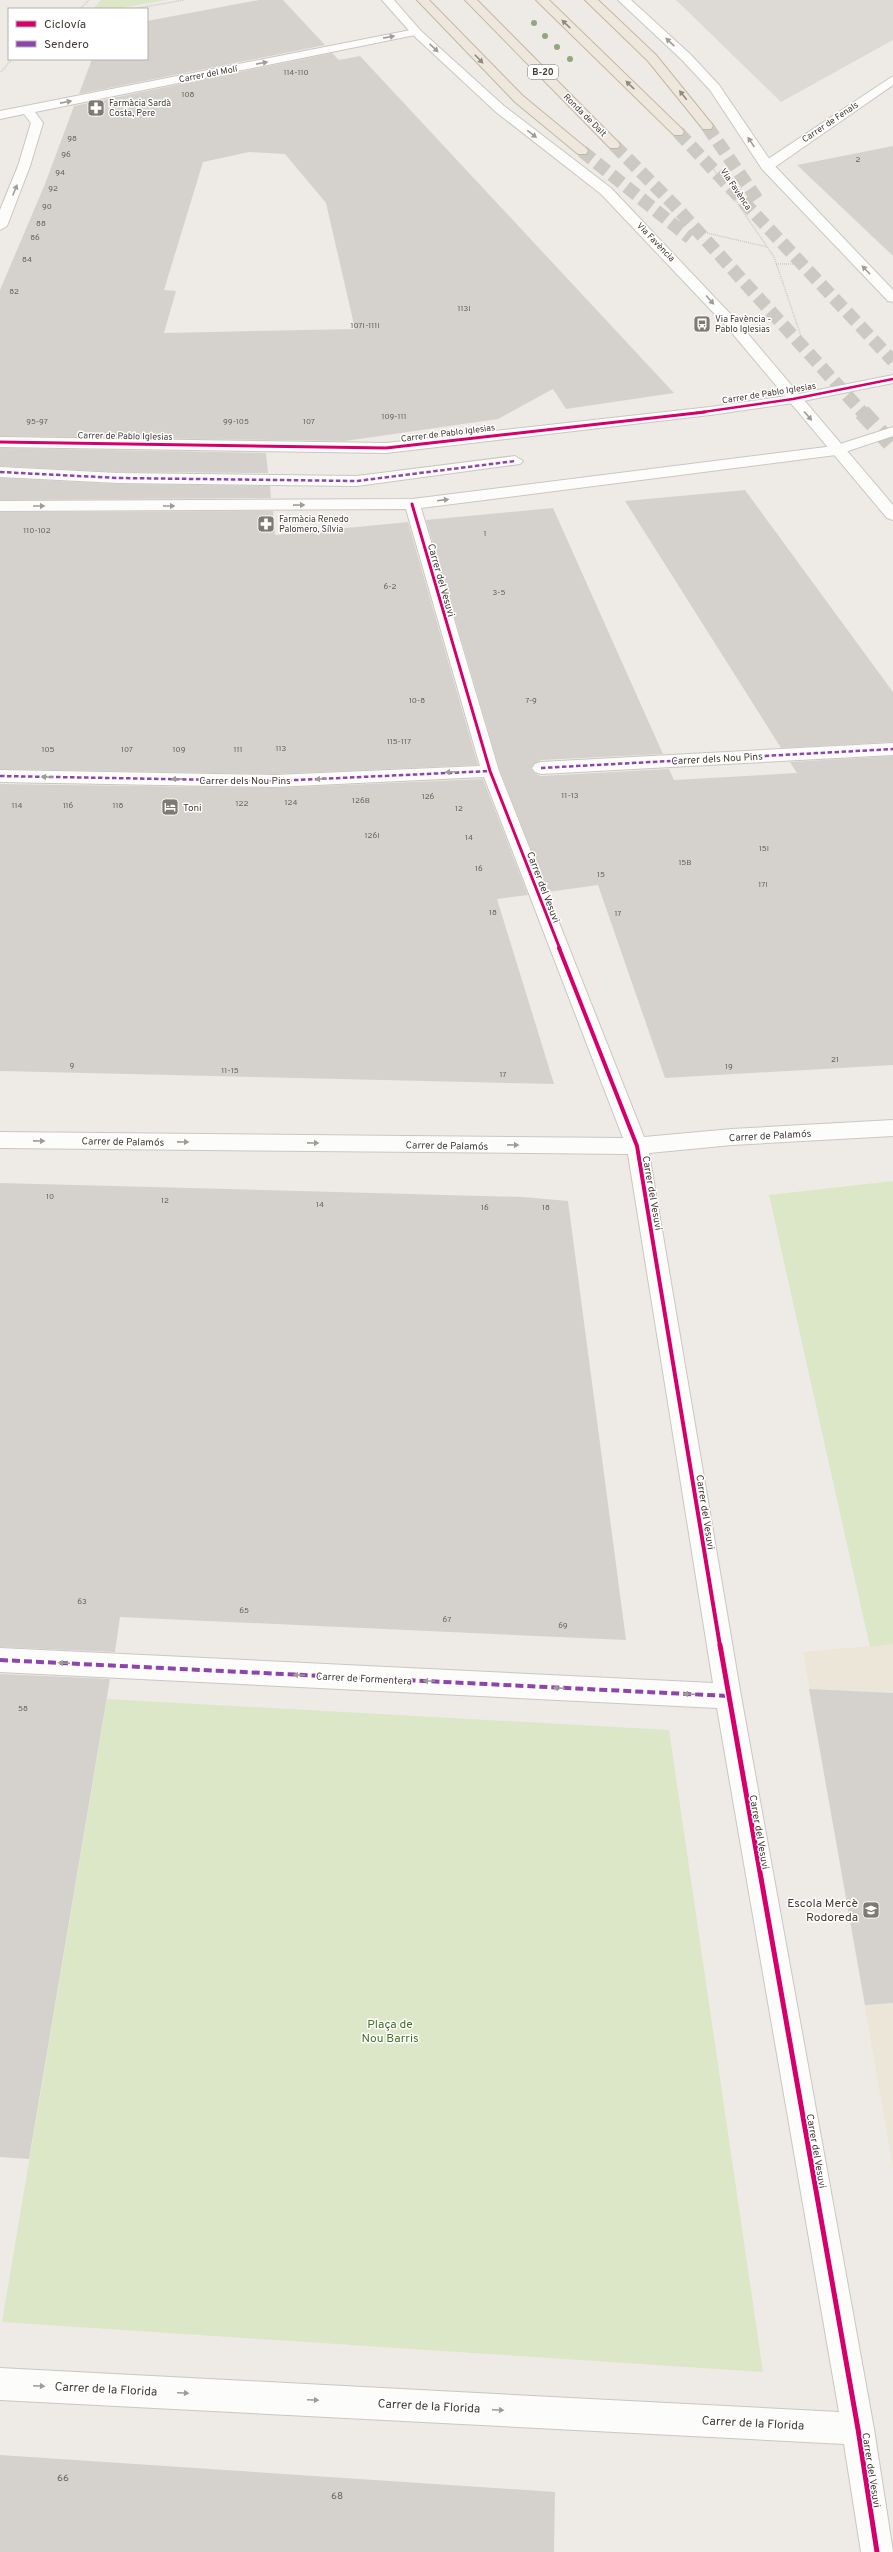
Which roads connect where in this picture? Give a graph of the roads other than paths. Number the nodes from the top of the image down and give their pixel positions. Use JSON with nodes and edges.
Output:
{"nodes":[{"id":1,"x":388,"y":0,"type":"edge"},
{"id":2,"x":423,"y":0,"type":"edge"},
{"id":3,"x":471,"y":0,"type":"edge"},
{"id":4,"x":542,"y":0,"type":"edge"},
{"id":5,"x":591,"y":0,"type":"edge"},
{"id":6,"x":624,"y":0,"type":"edge"},
{"id":7,"x":416,"y":32,"type":"junction"},
{"id":8,"x":893,"y":80,"type":"edge"},
{"id":9,"x":27,"y":110,"type":"junction"},
{"id":10,"x":0,"y":115,"type":"edge"},
{"id":11,"x":707,"y":126,"type":"tunnel mouth"},
{"id":12,"x":678,"y":132,"type":"tunnel mouth"},
{"id":13,"x":614,"y":145,"type":"tunnel mouth"},
{"id":14,"x":582,"y":151,"type":"tunnel mouth"},
{"id":15,"x":767,"y":166,"type":"junction"},
{"id":16,"x":0,"y":226,"type":"edge"},
{"id":17,"x":893,"y":298,"type":"edge"},
{"id":18,"x":893,"y":379,"type":"edge"},
{"id":19,"x":793,"y":398,"type":"junction"},
{"id":20,"x":893,"y":431,"type":"edge"},
{"id":21,"x":0,"y":442,"type":"edge"},
{"id":22,"x":836,"y":450,"type":"junction"},
{"id":23,"x":515,"y":461,"type":"dead end"},
{"id":24,"x":0,"y":472,"type":"edge"},
{"id":25,"x":412,"y":504,"type":"junction"},
{"id":26,"x":0,"y":506,"type":"edge"},
{"id":27,"x":893,"y":515,"type":"edge"},
{"id":28,"x":893,"y":749,"type":"edge"},
{"id":29,"x":541,"y":768,"type":"dead end"},
{"id":30,"x":490,"y":771,"type":"junction"},
{"id":31,"x":0,"y":776,"type":"edge"},
{"id":32,"x":893,"y":1128,"type":"edge"},
{"id":33,"x":0,"y":1140,"type":"edge"},
{"id":34,"x":637,"y":1146,"type":"junction"},
{"id":35,"x":0,"y":1660,"type":"edge"},
{"id":36,"x":728,"y":1696,"type":"junction"},
{"id":37,"x":0,"y":2384,"type":"edge"},
{"id":38,"x":858,"y":2429,"type":"junction"},
{"id":39,"x":877,"y":2552,"type":"edge"}],
"edges":[{"from":1,"to":7,"type":"street","name":"Via Favència"},
{"from":2,"to":14,"type":"highway","one_way":true},
{"from":3,"to":13,"type":"highway","name":"Ronda de Dalt","number":"B-20"},
{"from":12,"to":4,"type":"highway","one_way":true},
{"from":11,"to":5,"type":"highway","one_way":true},
{"from":15,"to":6,"type":"street","one_way":true},
{"from":9,"to":7,"type":"street","name":"Carrer del Molí","one_way":true},
{"from":7,"to":19,"type":"street","name":"Via Favència","one_way":true},
{"from":8,"to":15,"type":"street","name":"Carrer de Fenals"},
{"from":9,"to":10,"type":"street","name":"Carrer del Molí"},
{"from":16,"to":9,"type":"street","one_way":true},
{"from":17,"to":15,"type":"street","one_way":true},
{"from":18,"to":19,"type":"street","name":"Carrer de Pablo Iglesias"},
{"from":19,"to":21,"type":"street","name":"Carrer de Pablo Iglesias"},
{"from":19,"to":22,"type":"street","name":"Via Favència","one_way":true},
{"from":20,"to":22,"type":"street"},
{"from":25,"to":22,"type":"street","one_way":true},
{"from":22,"to":27,"type":"street","name":"Via Favència"},
{"from":23,"to":24,"type":"street"},
{"from":26,"to":25,"type":"street","one_way":true},
{"from":25,"to":30,"type":"street","name":"Carrer del Vesuvi"},
{"from":28,"to":29,"type":"street","name":"Carrer dels Nou Pins"},
{"from":30,"to":31,"type":"street","name":"Carrer dels Nou Pins","one_way":true},
{"from":30,"to":34,"type":"street","name":"Carrer del Vesuvi"},
{"from":32,"to":34,"type":"street","name":"Carrer de Palamós"},
{"from":33,"to":34,"type":"street","name":"Carrer de Palamós","one_way":true},
{"from":34,"to":36,"type":"street","name":"Carrer del Vesuvi"},
{"from":36,"to":35,"type":"street","name":"Carrer de Formentera","one_way":true},
{"from":36,"to":38,"type":"street","name":"Carrer del Vesuvi"},
{"from":37,"to":38,"type":"street","name":"Carrer de la Florida","one_way":true},
{"from":38,"to":39,"type":"street","name":"Carrer del Vesuvi"}]}
